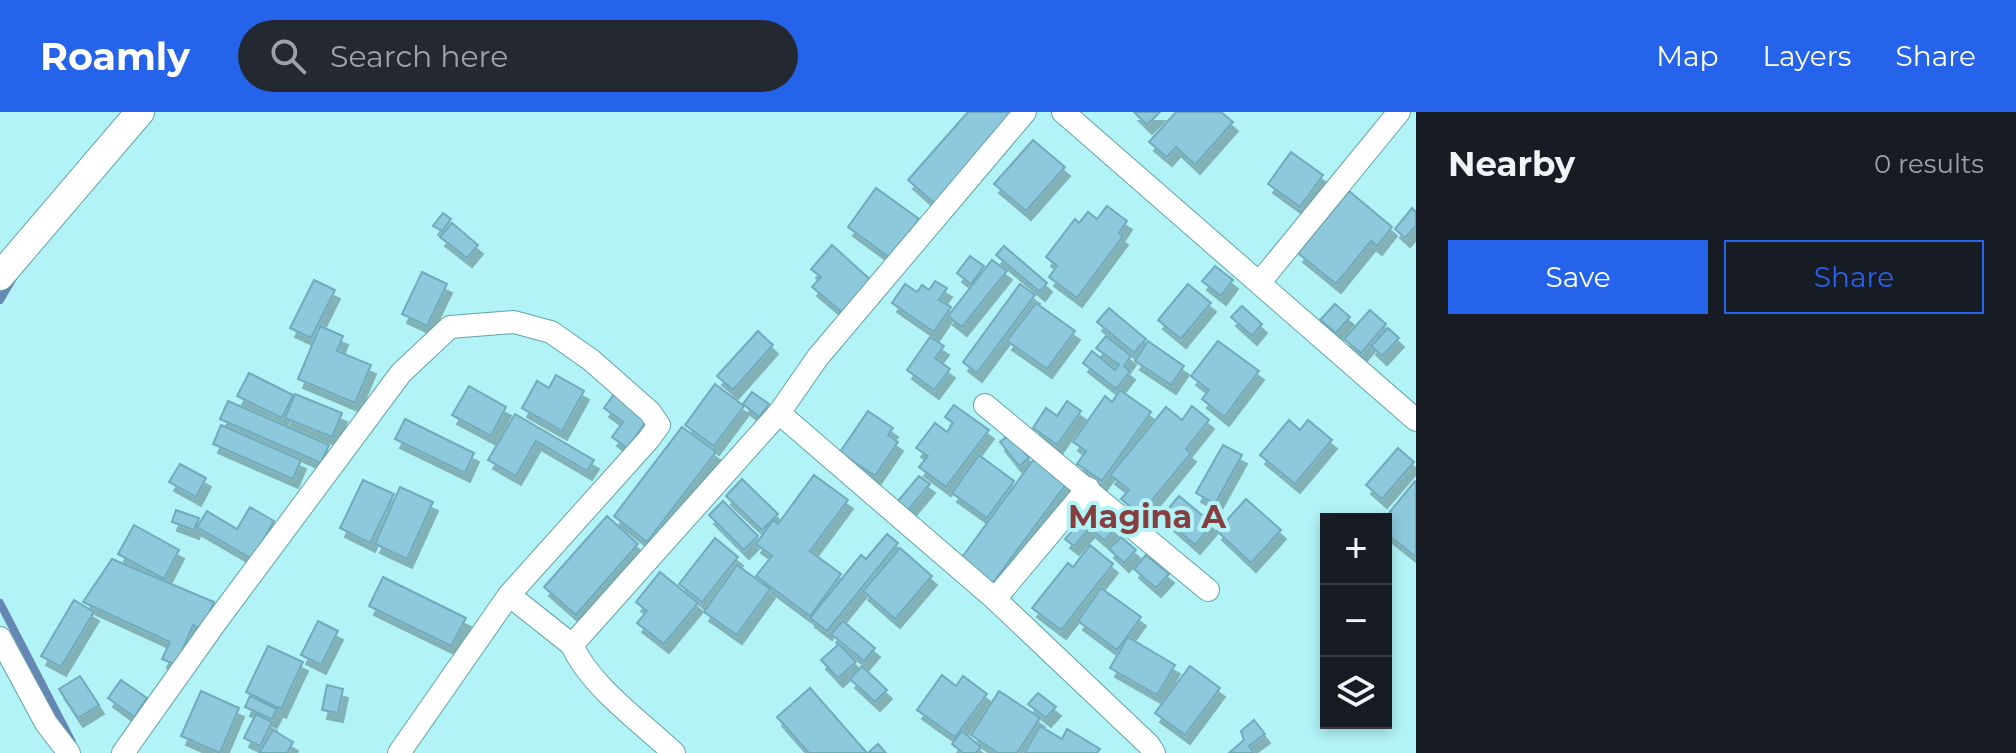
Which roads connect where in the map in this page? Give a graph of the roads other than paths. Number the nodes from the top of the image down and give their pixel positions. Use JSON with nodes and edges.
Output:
{"nodes":[{"id":1,"x":140,"y":112,"type":"edge"},
{"id":2,"x":1025,"y":112,"type":"edge"},
{"id":3,"x":1063,"y":112,"type":"edge"},
{"id":4,"x":1399,"y":112,"type":"edge"},
{"id":5,"x":0,"y":276,"type":"edge"},
{"id":6,"x":1260,"y":282,"type":"junction"},
{"id":7,"x":985,"y":405,"type":"dead end"},
{"id":8,"x":779,"y":413,"type":"junction"},
{"id":9,"x":1416,"y":420,"type":"edge"},
{"id":10,"x":1088,"y":488,"type":"junction"},
{"id":11,"x":1208,"y":590,"type":"dead end"},
{"id":12,"x":509,"y":595,"type":"junction"},
{"id":13,"x":995,"y":599,"type":"junction"},
{"id":14,"x":0,"y":638,"type":"edge"},
{"id":15,"x":572,"y":645,"type":"junction"},
{"id":16,"x":69,"y":753,"type":"edge"},
{"id":17,"x":123,"y":753,"type":"edge"},
{"id":18,"x":399,"y":753,"type":"edge"},
{"id":19,"x":674,"y":753,"type":"edge"},
{"id":20,"x":1154,"y":753,"type":"edge"}],
"edges":[{"from":1,"to":5,"type":"street"},
{"from":2,"to":8,"type":"street"},
{"from":3,"to":6,"type":"street"},
{"from":4,"to":6,"type":"street"},
{"from":6,"to":9,"type":"street"},
{"from":7,"to":10,"type":"street"},
{"from":8,"to":13,"type":"street"},
{"from":8,"to":15,"type":"street"},
{"from":10,"to":11,"type":"street"},
{"from":10,"to":13,"type":"street"},
{"from":12,"to":15,"type":"street"},
{"from":12,"to":17,"type":"street"},
{"from":12,"to":18,"type":"street"},
{"from":13,"to":20,"type":"street"},
{"from":14,"to":16,"type":"street"},
{"from":15,"to":19,"type":"street"}]}
